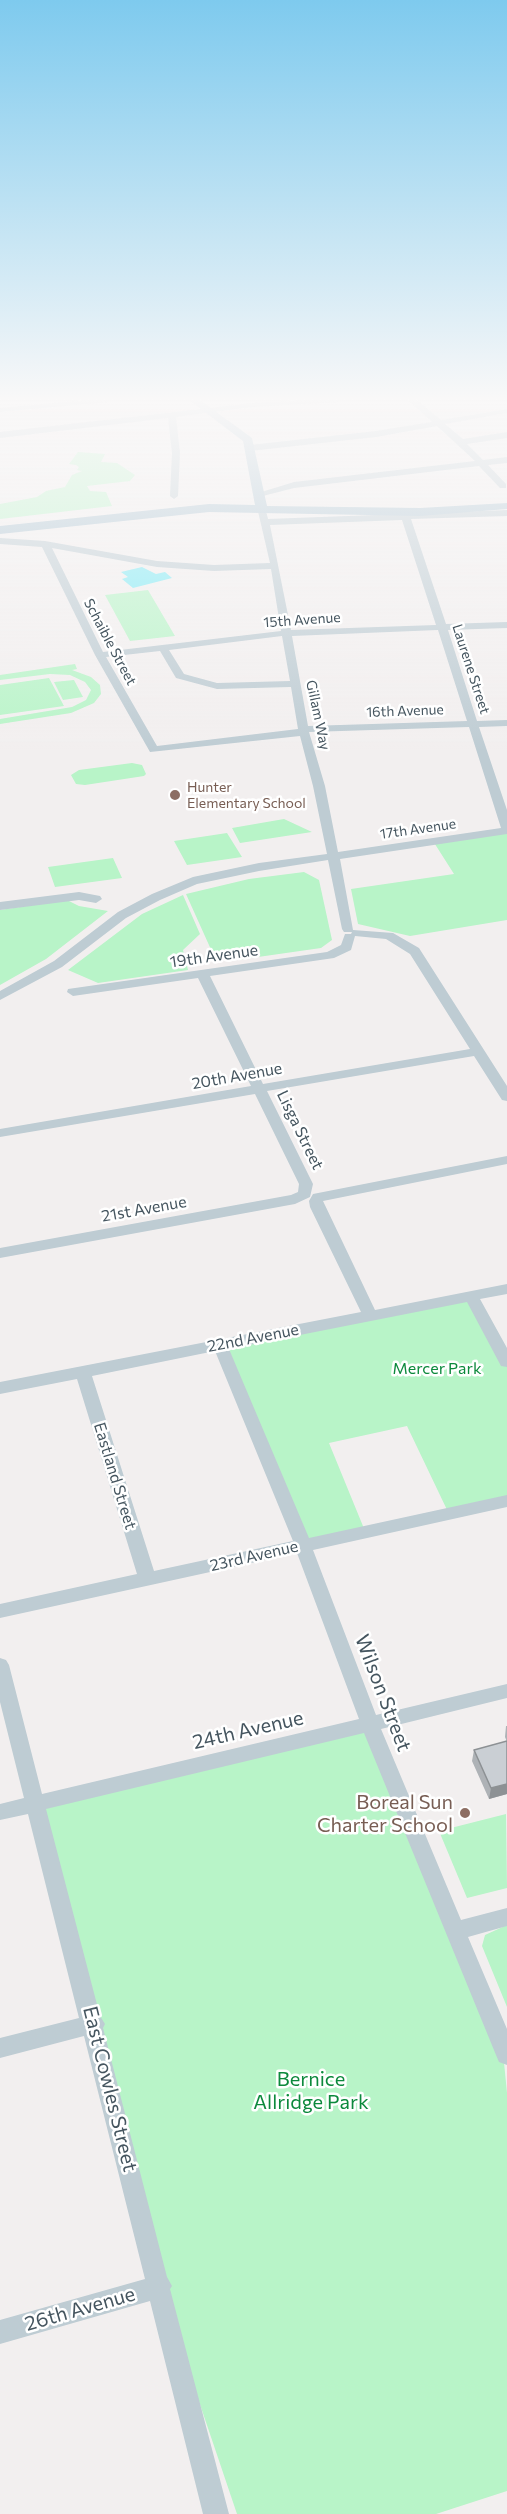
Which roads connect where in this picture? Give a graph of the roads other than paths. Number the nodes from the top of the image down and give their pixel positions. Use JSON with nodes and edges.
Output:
{"nodes":[{"id":1,"x":59,"y":517,"type":"edge"},
{"id":2,"x":110,"y":517,"type":"edge"},
{"id":3,"x":264,"y":517,"type":"edge"},
{"id":4,"x":420,"y":517,"type":"edge"},
{"id":5,"x":406,"y":518,"type":"junction"},
{"id":6,"x":265,"y":522,"type":"junction"},
{"id":7,"x":0,"y":524,"type":"edge"},
{"id":8,"x":0,"y":530,"type":"edge"},
{"id":9,"x":0,"y":541,"type":"edge"},
{"id":10,"x":45,"y":544,"type":"junction"},
{"id":11,"x":275,"y":566,"type":"junction"},
{"id":12,"x":507,"y":625,"type":"edge"},
{"id":13,"x":441,"y":627,"type":"junction"},
{"id":14,"x":286,"y":633,"type":"junction"},
{"id":15,"x":163,"y":648,"type":"junction"},
{"id":16,"x":100,"y":656,"type":"junction"},
{"id":17,"x":296,"y":684,"type":"junction"},
{"id":18,"x":472,"y":723,"type":"junction"},
{"id":19,"x":507,"y":723,"type":"edge"},
{"id":20,"x":305,"y":730,"type":"junction"},
{"id":21,"x":154,"y":750,"type":"joint"},
{"id":22,"x":507,"y":830,"type":"edge"},
{"id":23,"x":333,"y":856,"type":"junction"},
{"id":24,"x":96,"y":899,"type":"dead end"},
{"id":25,"x":0,"y":906,"type":"edge"},
{"id":26,"x":351,"y":933,"type":"junction"},
{"id":27,"x":203,"y":975,"type":"junction"},
{"id":28,"x":73,"y":992,"type":"dead end"},
{"id":29,"x":0,"y":996,"type":"edge"},
{"id":30,"x":479,"y":1051,"type":"junction"},
{"id":31,"x":259,"y":1089,"type":"junction"},
{"id":32,"x":507,"y":1097,"type":"edge"},
{"id":33,"x":0,"y":1132,"type":"edge"},
{"id":34,"x":507,"y":1160,"type":"edge"},
{"id":35,"x":295,"y":1199,"type":"joint"},
{"id":36,"x":0,"y":1253,"type":"edge"},
{"id":37,"x":507,"y":1289,"type":"edge"},
{"id":38,"x":471,"y":1296,"type":"junction"},
{"id":39,"x":370,"y":1315,"type":"junction"},
{"id":40,"x":220,"y":1345,"type":"junction"},
{"id":41,"x":507,"y":1362,"type":"edge"},
{"id":42,"x":83,"y":1372,"type":"junction"},
{"id":43,"x":0,"y":1388,"type":"edge"},
{"id":44,"x":507,"y":1501,"type":"edge"},
{"id":45,"x":303,"y":1545,"type":"junction"},
{"id":46,"x":148,"y":1580,"type":"junction"},
{"id":47,"x":0,"y":1611,"type":"edge"},
{"id":48,"x":0,"y":1665,"type":"edge"},
{"id":49,"x":507,"y":1691,"type":"edge"},
{"id":50,"x":370,"y":1724,"type":"junction"},
{"id":51,"x":36,"y":1804,"type":"junction"},
{"id":52,"x":0,"y":1812,"type":"edge"},
{"id":53,"x":507,"y":1917,"type":"edge"},
{"id":54,"x":455,"y":1931,"type":"junction"},
{"id":55,"x":94,"y":2024,"type":"junction"},
{"id":56,"x":0,"y":2048,"type":"edge"},
{"id":57,"x":507,"y":2055,"type":"edge"},
{"id":58,"x":160,"y":2286,"type":"junction"},
{"id":59,"x":0,"y":2332,"type":"edge"},
{"id":60,"x":216,"y":2514,"type":"edge"}],
"edges":[{"from":1,"to":7,"type":"main road"},
{"from":2,"to":8,"type":"main road"},
{"from":3,"to":6,"type":"street","name":"Gillam Way"},
{"from":4,"to":5,"type":"street"},
{"from":5,"to":6,"type":"street"},
{"from":5,"to":13,"type":"street","name":"Laurene Street"},
{"from":6,"to":11,"type":"street","name":"Gillam Way"},
{"from":9,"to":10,"type":"street"},
{"from":10,"to":11,"type":"street"},
{"from":10,"to":16,"type":"street","name":"Schaible Street"},
{"from":11,"to":14,"type":"street","name":"Gillam Way"},
{"from":12,"to":13,"type":"street","name":"15th Avenue"},
{"from":13,"to":14,"type":"street","name":"15th Avenue"},
{"from":13,"to":18,"type":"street","name":"Laurene Street"},
{"from":14,"to":15,"type":"street","name":"15th Avenue"},
{"from":14,"to":17,"type":"street","name":"Gillam Way"},
{"from":15,"to":16,"type":"street","name":"15th Avenue"},
{"from":15,"to":17,"type":"street"},
{"from":16,"to":21,"type":"street","name":"Schaible Street"},
{"from":17,"to":20,"type":"street","name":"Gillam Way"},
{"from":18,"to":19,"type":"street","name":"16th Avenue"},
{"from":18,"to":20,"type":"street","name":"16th Avenue"},
{"from":18,"to":22,"type":"street","name":"Laurene Street"},
{"from":20,"to":21,"type":"street","name":"16th Avenue"},
{"from":20,"to":23,"type":"street","name":"Gillam Way"},
{"from":22,"to":23,"type":"street","name":"17th Avenue"},
{"from":23,"to":26,"type":"street","name":"Gillam Way"},
{"from":23,"to":29,"type":"street","name":"17th Avenue"},
{"from":24,"to":25,"type":"street"},
{"from":26,"to":27,"type":"street","name":"19th Avenue"},
{"from":26,"to":30,"type":"street"},
{"from":27,"to":28,"type":"street","name":"19th Avenue"},
{"from":27,"to":31,"type":"street","name":"Lisga Street"},
{"from":30,"to":31,"type":"street","name":"20th Avenue"},
{"from":30,"to":32,"type":"street"},
{"from":31,"to":33,"type":"street","name":"20th Avenue"},
{"from":31,"to":35,"type":"street","name":"Lisga Street"},
{"from":34,"to":39,"type":"street"},
{"from":35,"to":36,"type":"street","name":"21st Avenue"},
{"from":37,"to":38,"type":"street","name":"22nd Avenue"},
{"from":38,"to":39,"type":"street","name":"22nd Avenue"},
{"from":38,"to":41,"type":"street"},
{"from":39,"to":40,"type":"street","name":"22nd Avenue"},
{"from":40,"to":42,"type":"street","name":"22nd Avenue"},
{"from":40,"to":45,"type":"street","name":"Wilson Street"},
{"from":42,"to":43,"type":"street","name":"22nd Avenue"},
{"from":42,"to":46,"type":"street","name":"Eastland Street"},
{"from":44,"to":45,"type":"street","name":"23rd Avenue"},
{"from":45,"to":46,"type":"street","name":"23rd Avenue"},
{"from":45,"to":50,"type":"street","name":"Wilson Street"},
{"from":46,"to":47,"type":"street","name":"23rd Avenue"},
{"from":48,"to":51,"type":"street","name":"East Cowles Street"},
{"from":49,"to":50,"type":"street","name":"24th Avenue"},
{"from":50,"to":51,"type":"street","name":"24th Avenue"},
{"from":50,"to":54,"type":"street","name":"Wilson Street"},
{"from":51,"to":52,"type":"street","name":"24th Avenue"},
{"from":51,"to":55,"type":"street","name":"East Cowles Street"},
{"from":53,"to":54,"type":"street"},
{"from":54,"to":57,"type":"street","name":"Wilson Street"},
{"from":55,"to":56,"type":"street"},
{"from":55,"to":58,"type":"street","name":"East Cowles Street"},
{"from":58,"to":59,"type":"street","name":"26th Avenue"},
{"from":58,"to":60,"type":"street","name":"East Cowles Street"}]}
